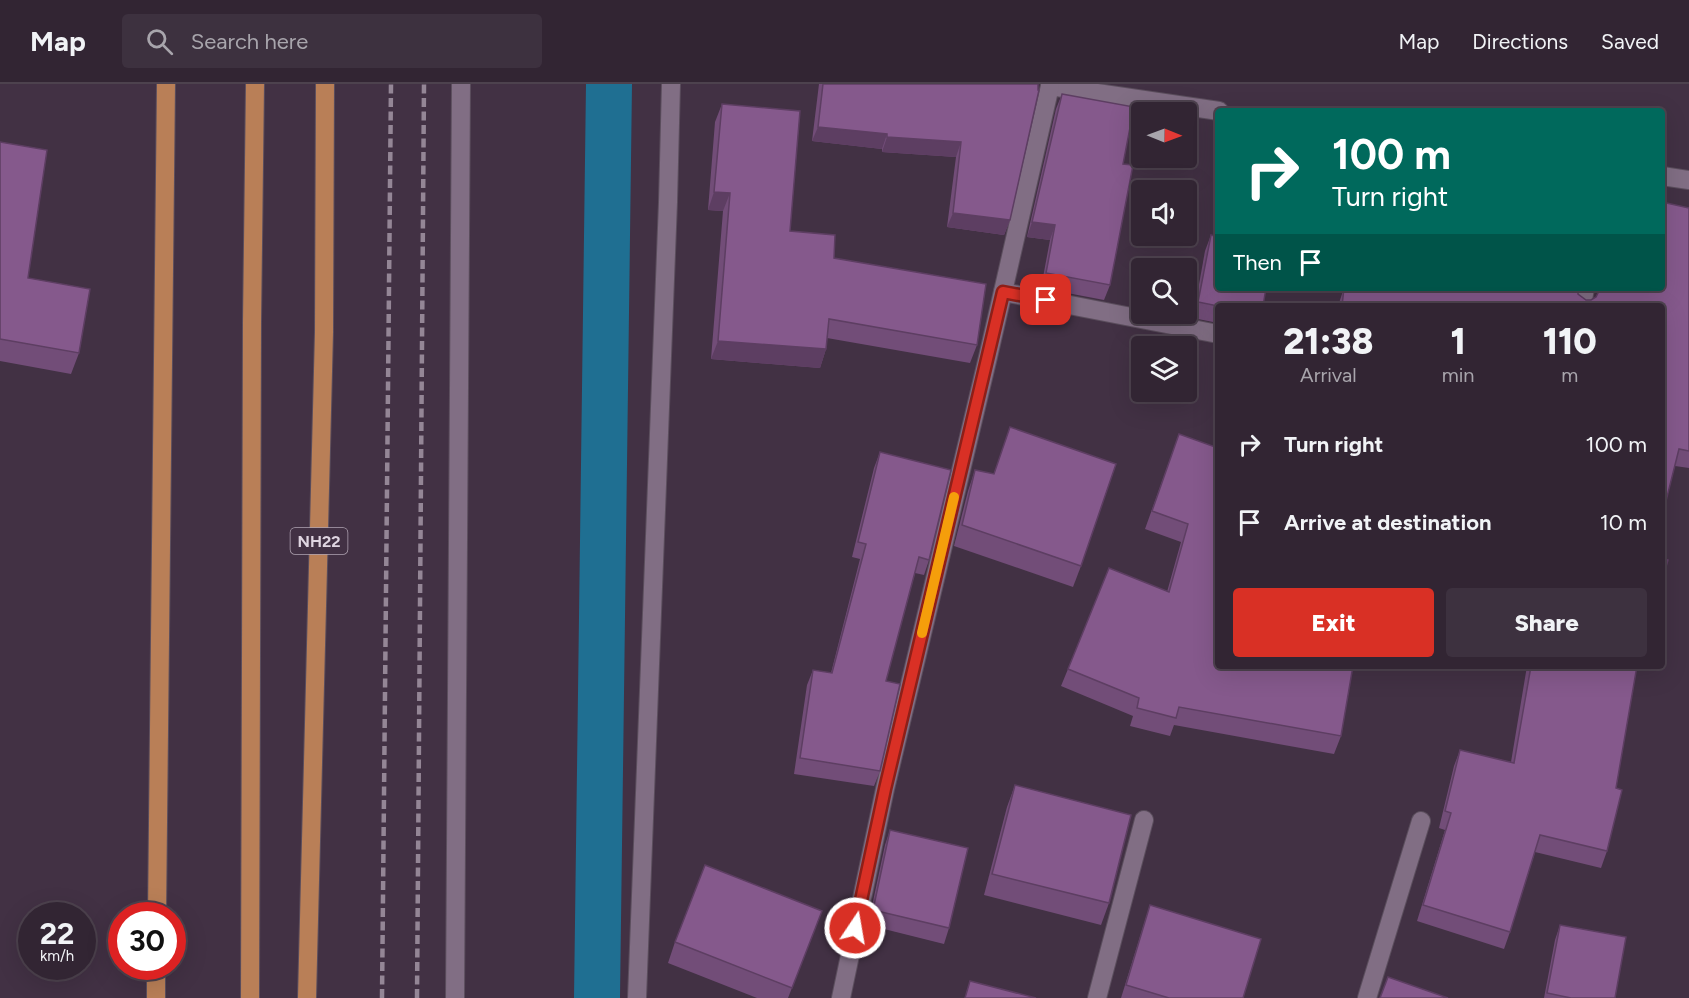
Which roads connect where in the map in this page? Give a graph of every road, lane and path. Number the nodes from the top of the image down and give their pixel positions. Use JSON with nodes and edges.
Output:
{"nodes":[{"id":1,"x":166,"y":84,"type":"edge"},
{"id":2,"x":255,"y":84,"type":"edge"},
{"id":3,"x":326,"y":84,"type":"edge"},
{"id":4,"x":461,"y":84,"type":"edge"},
{"id":5,"x":671,"y":84,"type":"edge"},
{"id":6,"x":1050,"y":85,"type":"edge"},
{"id":7,"x":1215,"y":110,"type":"edge"},
{"id":8,"x":1665,"y":176,"type":"edge"},
{"id":9,"x":1689,"y":180,"type":"edge"},
{"id":10,"x":1003,"y":292,"type":"junction"},
{"id":11,"x":1215,"y":332,"type":"edge"},
{"id":12,"x":1144,"y":820,"type":"dead end"},
{"id":13,"x":1421,"y":821,"type":"dead end"},
{"id":14,"x":157,"y":902,"type":"edge"},
{"id":15,"x":156,"y":980,"type":"edge"},
{"id":16,"x":156,"y":998,"type":"edge"},
{"id":17,"x":250,"y":998,"type":"edge"},
{"id":18,"x":307,"y":998,"type":"edge"},
{"id":19,"x":455,"y":998,"type":"edge"},
{"id":20,"x":637,"y":998,"type":"edge"},
{"id":21,"x":841,"y":998,"type":"edge"},
{"id":22,"x":1098,"y":998,"type":"edge"},
{"id":23,"x":1367,"y":998,"type":"edge"}],
"edges":[{"from":1,"to":14,"type":"highway"},
{"from":2,"to":17,"type":"highway"},
{"from":3,"to":18,"type":"highway","number":"NH22"},
{"from":4,"to":19,"type":"street"},
{"from":5,"to":20,"type":"street"},
{"from":6,"to":7,"type":"street"},
{"from":6,"to":10,"type":"street"},
{"from":8,"to":9,"type":"street"},
{"from":10,"to":11,"type":"street"},
{"from":10,"to":21,"type":"street"},
{"from":12,"to":22,"type":"street"},
{"from":13,"to":23,"type":"street"},
{"from":15,"to":16,"type":"highway"}]}
